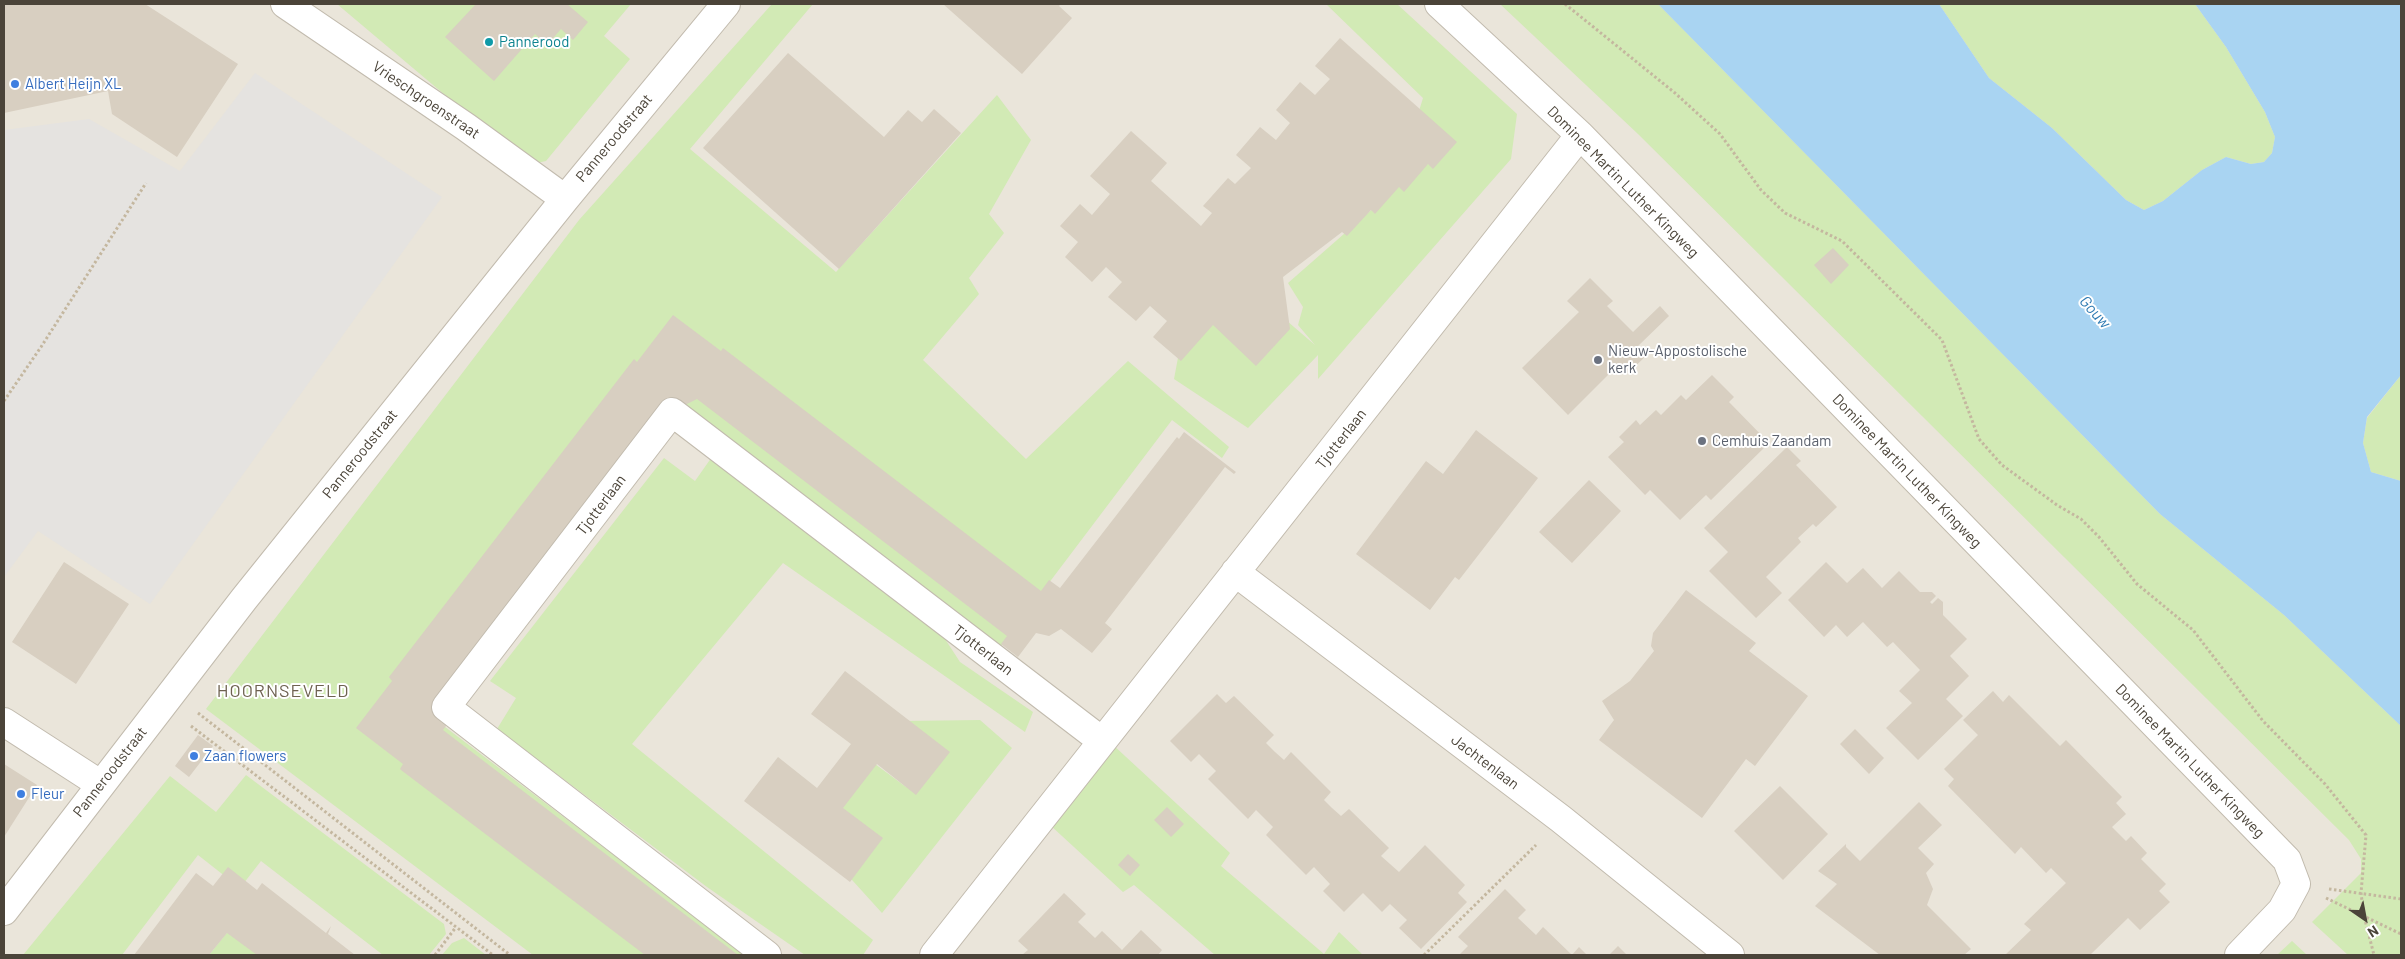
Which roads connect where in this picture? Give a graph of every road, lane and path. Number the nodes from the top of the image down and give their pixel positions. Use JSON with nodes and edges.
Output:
{"nodes":[{"id":1,"x":285,"y":4,"type":"edge"},
{"id":2,"x":726,"y":4,"type":"edge"},
{"id":3,"x":1439,"y":4,"type":"edge"},
{"id":4,"x":1564,"y":4,"type":"edge"},
{"id":5,"x":1580,"y":136,"type":"junction"},
{"id":6,"x":146,"y":183,"type":"dead end"},
{"id":7,"x":565,"y":199,"type":"junction"},
{"id":8,"x":4,"y":401,"type":"edge"},
{"id":9,"x":1235,"y":572,"type":"junction"},
{"id":10,"x":167,"y":699,"type":"junction"},
{"id":11,"x":4,"y":722,"type":"edge"},
{"id":12,"x":1102,"y":742,"type":"junction"},
{"id":13,"x":100,"y":784,"type":"junction"},
{"id":14,"x":1561,"y":820,"type":"junction"},
{"id":15,"x":2296,"y":884,"type":"junction"},
{"id":16,"x":2362,"y":893,"type":"junction"},
{"id":17,"x":2401,"y":899,"type":"edge"},
{"id":18,"x":4,"y":911,"type":"edge"},
{"id":19,"x":2364,"y":916,"type":"junction"},
{"id":20,"x":456,"y":927,"type":"junction"},
{"id":21,"x":2401,"y":934,"type":"edge"},
{"id":22,"x":435,"y":955,"type":"edge"},
{"id":23,"x":493,"y":955,"type":"edge"},
{"id":24,"x":510,"y":955,"type":"edge"},
{"id":25,"x":767,"y":955,"type":"edge"},
{"id":26,"x":934,"y":955,"type":"edge"},
{"id":27,"x":1424,"y":955,"type":"edge"},
{"id":28,"x":1730,"y":955,"type":"edge"},
{"id":29,"x":2239,"y":955,"type":"edge"},
{"id":30,"x":2374,"y":955,"type":"edge"}],
"edges":[{"from":1,"to":7,"type":"street","name":"Vrieschgroenstraat"},
{"from":2,"to":7,"type":"street","name":"Panneroodstraat"},
{"from":3,"to":5,"type":"street","name":"Dominee Martin Luther Kingweg"},
{"from":4,"to":16,"type":"path"},
{"from":5,"to":9,"type":"street","name":"Tjotterlaan"},
{"from":5,"to":15,"type":"street","name":"Dominee Martin Luther Kingweg"},
{"from":6,"to":8,"type":"path"},
{"from":7,"to":10,"type":"street","name":"Panneroodstraat"},
{"from":9,"to":12,"type":"street","name":"Tjotterlaan"},
{"from":9,"to":14,"type":"street","name":"Jachtenlaan"},
{"from":10,"to":13,"type":"street","name":"Panneroodstraat"},
{"from":10,"to":20,"type":"path"},
{"from":10,"to":24,"type":"path"},
{"from":11,"to":13,"type":"street"},
{"from":12,"to":25,"type":"street","name":"Tjotterlaan"},
{"from":12,"to":26,"type":"street","name":"Tjotterlaan"},
{"from":13,"to":18,"type":"street","name":"Panneroodstraat"},
{"from":14,"to":27,"type":"path"},
{"from":14,"to":28,"type":"street","name":"Jachtenlaan"},
{"from":15,"to":16,"type":"path"},
{"from":15,"to":19,"type":"path"},
{"from":15,"to":29,"type":"street"},
{"from":16,"to":17,"type":"path"},
{"from":16,"to":19,"type":"path"},
{"from":19,"to":21,"type":"path"},
{"from":19,"to":30,"type":"path"},
{"from":20,"to":22,"type":"path"},
{"from":20,"to":23,"type":"path"}]}
